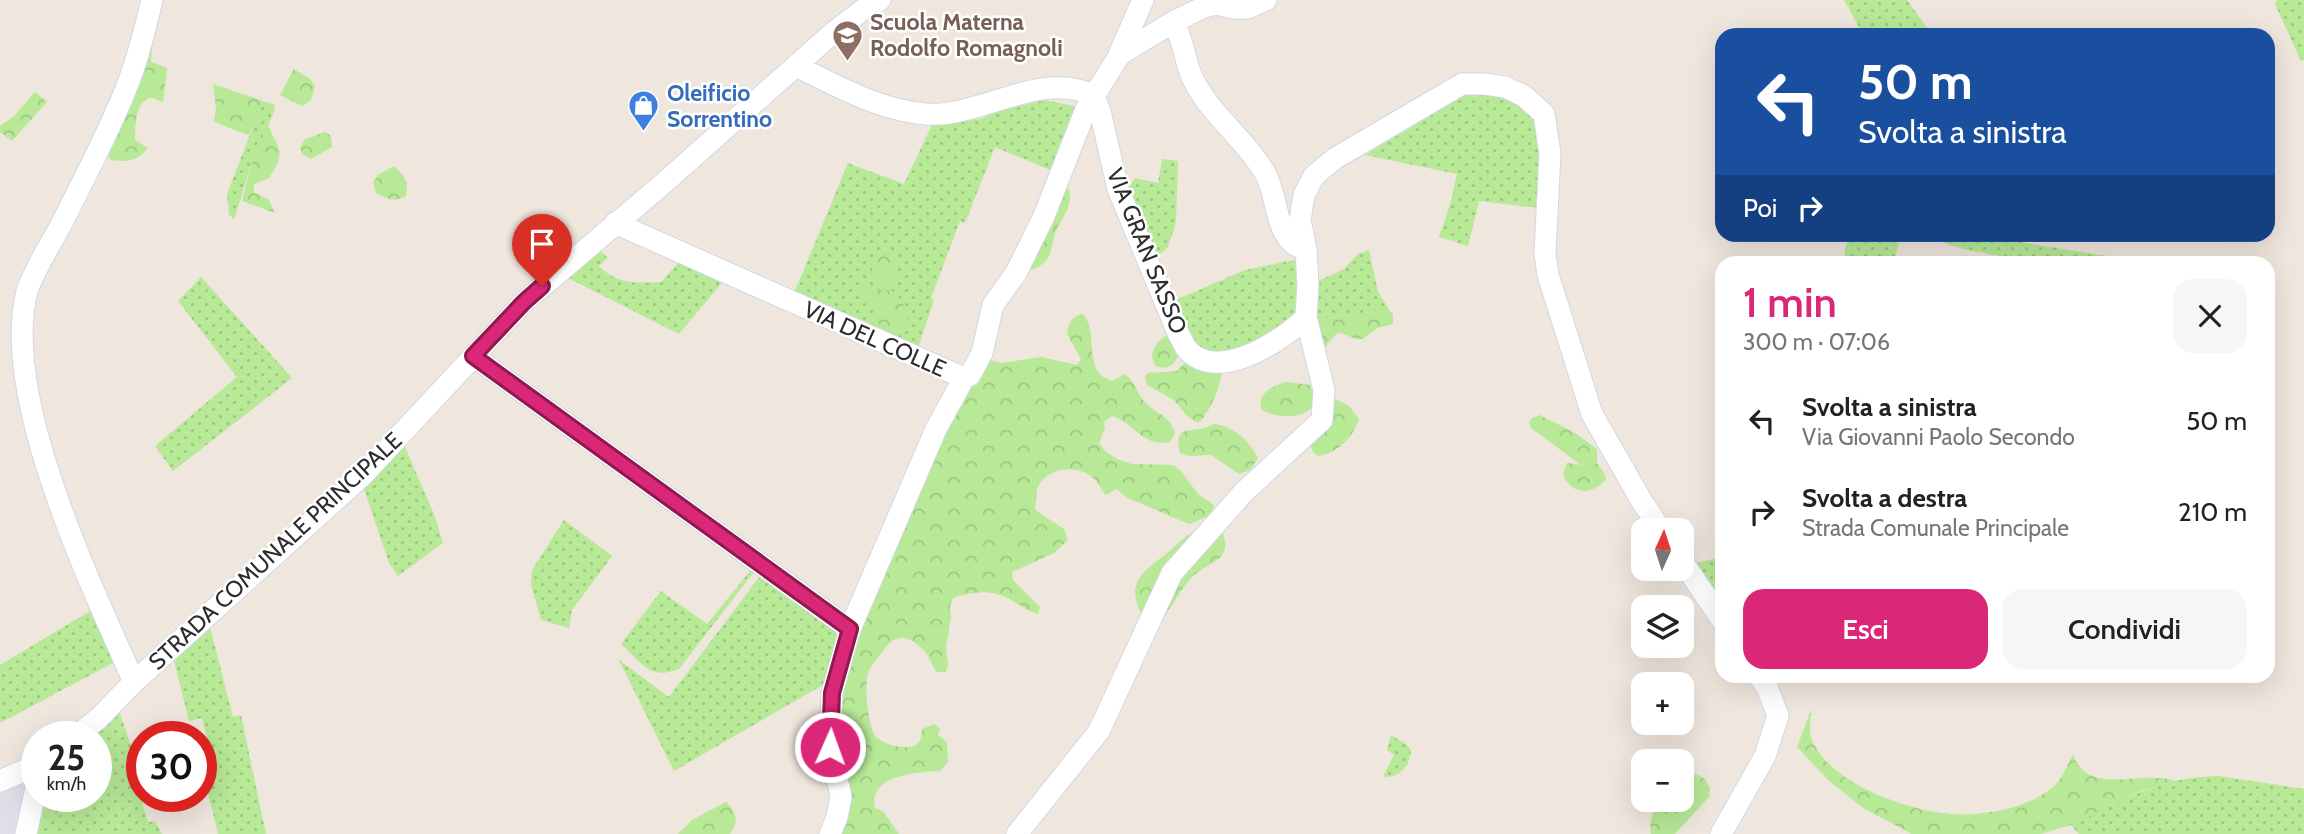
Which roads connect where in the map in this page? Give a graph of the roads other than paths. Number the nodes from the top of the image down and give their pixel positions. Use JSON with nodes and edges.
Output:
{"nodes":[{"id":1,"x":152,"y":0,"type":"edge"},
{"id":2,"x":880,"y":0,"type":"edge"},
{"id":3,"x":1143,"y":0,"type":"edge"},
{"id":4,"x":1266,"y":0,"type":"edge"},
{"id":5,"x":1173,"y":22,"type":"junction"},
{"id":6,"x":1119,"y":55,"type":"junction"},
{"id":7,"x":796,"y":66,"type":"junction"},
{"id":8,"x":1093,"y":95,"type":"junction"},
{"id":9,"x":615,"y":223,"type":"junction"},
{"id":10,"x":1306,"y":249,"type":"junction"},
{"id":11,"x":1306,"y":317,"type":"junction"},
{"id":12,"x":473,"y":356,"type":"junction"},
{"id":13,"x":964,"y":378,"type":"junction"},
{"id":14,"x":1653,"y":518,"type":"edge"},
{"id":15,"x":1694,"y":579,"type":"edge"},
{"id":16,"x":1715,"y":610,"type":"edge"},
{"id":17,"x":850,"y":629,"type":"junction"},
{"id":18,"x":134,"y":682,"type":"junction"},
{"id":19,"x":1764,"y":683,"type":"edge"},
{"id":20,"x":95,"y":721,"type":"edge"},
{"id":21,"x":21,"y":772,"type":"edge"},
{"id":22,"x":0,"y":781,"type":"edge"},
{"id":23,"x":31,"y":812,"type":"edge"},
{"id":24,"x":26,"y":834,"type":"edge"},
{"id":25,"x":830,"y":834,"type":"edge"},
{"id":26,"x":1017,"y":834,"type":"edge"},
{"id":27,"x":1721,"y":834,"type":"edge"}],
"edges":[{"from":1,"to":18,"type":"street"},
{"from":2,"to":7,"type":"street","name":"STRADA COMUNALE PRINCIPALE"},
{"from":3,"to":6,"type":"street","name":"VIA DEL COLLE"},
{"from":4,"to":5,"type":"street"},
{"from":5,"to":6,"type":"street"},
{"from":5,"to":10,"type":"street"},
{"from":6,"to":8,"type":"street","name":"VIA DEL COLLE"},
{"from":7,"to":8,"type":"street"},
{"from":7,"to":9,"type":"street","name":"STRADA COMUNALE PRINCIPALE"},
{"from":8,"to":11,"type":"street","name":"VIA GRAN SASSO"},
{"from":8,"to":13,"type":"street","name":"VIA DEL COLLE"},
{"from":9,"to":12,"type":"street","name":"STRADA COMUNALE PRINCIPALE"},
{"from":9,"to":13,"type":"street","name":"VIA DEL COLLE"},
{"from":10,"to":11,"type":"street"},
{"from":10,"to":14,"type":"street"},
{"from":11,"to":26,"type":"street"},
{"from":12,"to":17,"type":"street"},
{"from":12,"to":18,"type":"street","name":"STRADA COMUNALE PRINCIPALE"},
{"from":13,"to":17,"type":"street"},
{"from":15,"to":16,"type":"street"},
{"from":17,"to":25,"type":"street"},
{"from":18,"to":20,"type":"street","name":"STRADA COMUNALE PRINCIPALE"},
{"from":19,"to":27,"type":"street"},
{"from":21,"to":22,"type":"street"},
{"from":23,"to":24,"type":"street"}]}
